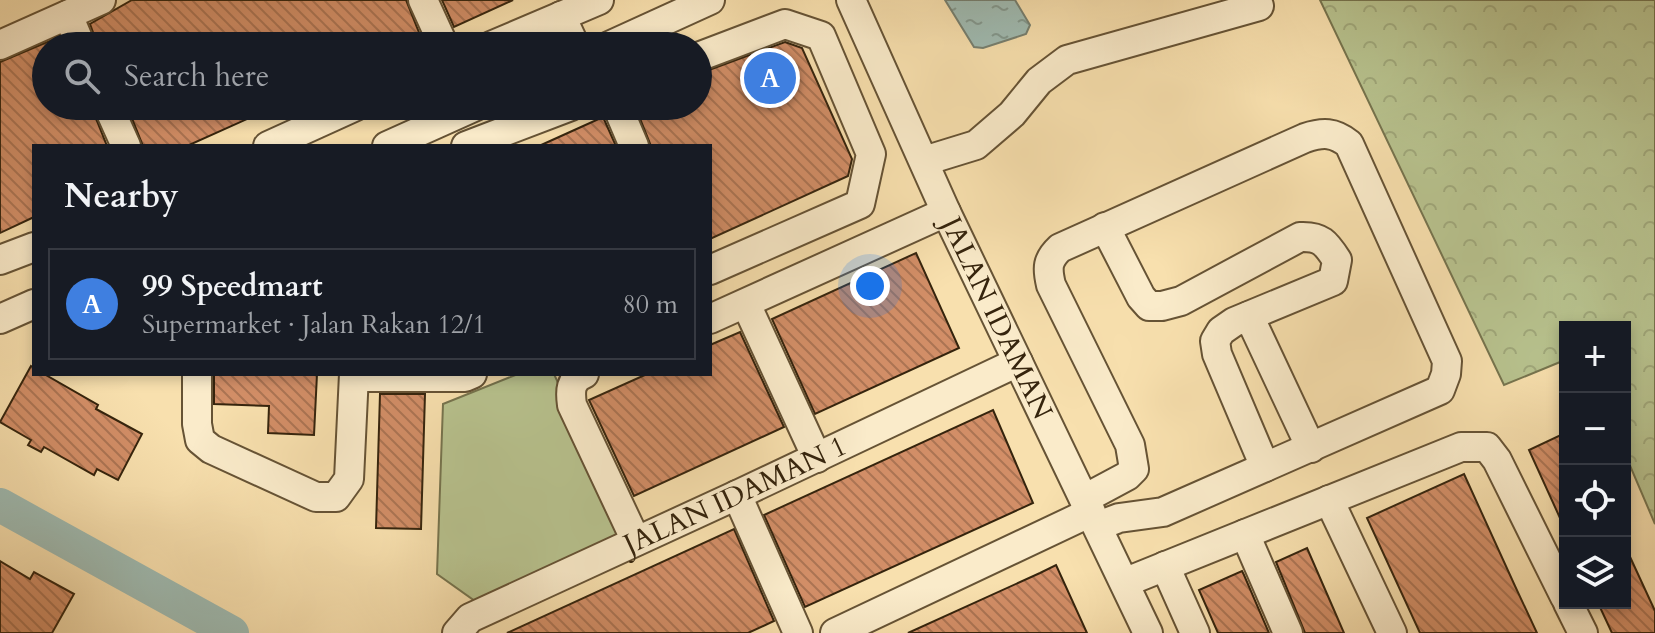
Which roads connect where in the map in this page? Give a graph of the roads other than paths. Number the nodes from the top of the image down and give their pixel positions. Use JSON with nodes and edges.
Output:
{"nodes":[{"id":1,"x":101,"y":0,"type":"edge"},
{"id":2,"x":423,"y":0,"type":"edge"},
{"id":3,"x":599,"y":0,"type":"edge"},
{"id":4,"x":851,"y":0,"type":"edge"},
{"id":5,"x":698,"y":6,"type":"edge"},
{"id":6,"x":1259,"y":6,"type":"dead end"},
{"id":7,"x":68,"y":15,"type":"junction"},
{"id":8,"x":561,"y":16,"type":"junction"},
{"id":9,"x":75,"y":32,"type":"edge"},
{"id":10,"x":438,"y":32,"type":"edge"},
{"id":11,"x":524,"y":32,"type":"edge"},
{"id":12,"x":568,"y":32,"type":"edge"},
{"id":13,"x":640,"y":32,"type":"edge"},
{"id":14,"x":700,"y":32,"type":"edge"},
{"id":15,"x":0,"y":45,"type":"edge"},
{"id":16,"x":712,"y":52,"type":"edge"},
{"id":17,"x":114,"y":120,"type":"edge"},
{"id":18,"x":325,"y":120,"type":"edge"},
{"id":19,"x":445,"y":120,"type":"edge"},
{"id":20,"x":534,"y":120,"type":"edge"},
{"id":21,"x":623,"y":120,"type":"edge"},
{"id":22,"x":125,"y":144,"type":"edge"},
{"id":23,"x":272,"y":144,"type":"edge"},
{"id":24,"x":391,"y":144,"type":"edge"},
{"id":25,"x":474,"y":144,"type":"edge"},
{"id":26,"x":633,"y":144,"type":"edge"},
{"id":27,"x":924,"y":161,"type":"junction"},
{"id":28,"x":946,"y":212,"type":"junction"},
{"id":29,"x":1105,"y":227,"type":"junction"},
{"id":30,"x":32,"y":248,"type":"edge"},
{"id":31,"x":0,"y":260,"type":"edge"},
{"id":32,"x":712,"y":269,"type":"edge"},
{"id":33,"x":746,"y":304,"type":"junction"},
{"id":34,"x":32,"y":305,"type":"edge"},
{"id":35,"x":1249,"y":316,"type":"junction"},
{"id":36,"x":712,"y":318,"type":"edge"},
{"id":37,"x":0,"y":319,"type":"edge"},
{"id":38,"x":1018,"y":362,"type":"junction"},
{"id":39,"x":197,"y":376,"type":"edge"},
{"id":40,"x":354,"y":376,"type":"edge"},
{"id":41,"x":579,"y":376,"type":"edge"},
{"id":42,"x":1311,"y":448,"type":"junction"},
{"id":43,"x":817,"y":458,"type":"junction"},
{"id":44,"x":1265,"y":467,"type":"junction"},
{"id":45,"x":737,"y":495,"type":"junction"},
{"id":46,"x":1329,"y":500,"type":"junction"},
{"id":47,"x":1091,"y":512,"type":"junction"},
{"id":48,"x":1245,"y":534,"type":"junction"},
{"id":49,"x":636,"y":541,"type":"junction"},
{"id":50,"x":1165,"y":566,"type":"junction"},
{"id":51,"x":1126,"y":582,"type":"junction"},
{"id":52,"x":1559,"y":585,"type":"edge"},
{"id":53,"x":1571,"y":609,"type":"edge"},
{"id":54,"x":457,"y":633,"type":"edge"},
{"id":55,"x":798,"y":633,"type":"edge"},
{"id":56,"x":835,"y":633,"type":"edge"},
{"id":57,"x":1148,"y":633,"type":"edge"},
{"id":58,"x":1195,"y":633,"type":"edge"},
{"id":59,"x":1288,"y":633,"type":"edge"},
{"id":60,"x":1392,"y":633,"type":"edge"},
{"id":61,"x":1583,"y":633,"type":"edge"}],
"edges":[{"from":1,"to":7,"type":"street"},
{"from":2,"to":10,"type":"street"},
{"from":3,"to":8,"type":"street"},
{"from":4,"to":27,"type":"street","name":"JALAN IDAMAN"},
{"from":5,"to":13,"type":"street"},
{"from":5,"to":14,"type":"street"},
{"from":6,"to":27,"type":"street"},
{"from":7,"to":9,"type":"street"},
{"from":7,"to":15,"type":"street"},
{"from":8,"to":11,"type":"street"},
{"from":8,"to":12,"type":"street"},
{"from":16,"to":32,"type":"street"},
{"from":17,"to":22,"type":"street"},
{"from":18,"to":23,"type":"street"},
{"from":19,"to":24,"type":"street"},
{"from":20,"to":25,"type":"street"},
{"from":21,"to":26,"type":"street"},
{"from":27,"to":28,"type":"street","name":"JALAN IDAMAN"},
{"from":28,"to":33,"type":"street"},
{"from":28,"to":38,"type":"street","name":"JALAN IDAMAN"},
{"from":29,"to":35,"type":"street"},
{"from":29,"to":42,"type":"street"},
{"from":29,"to":47,"type":"street"},
{"from":30,"to":31,"type":"street"},
{"from":33,"to":36,"type":"street"},
{"from":33,"to":43,"type":"street"},
{"from":34,"to":37,"type":"street"},
{"from":35,"to":42,"type":"street"},
{"from":35,"to":44,"type":"street"},
{"from":38,"to":43,"type":"street","name":"JALAN IDAMAN 1"},
{"from":38,"to":47,"type":"street","name":"JALAN IDAMAN"},
{"from":39,"to":40,"type":"street"},
{"from":41,"to":49,"type":"street"},
{"from":42,"to":44,"type":"street"},
{"from":43,"to":45,"type":"street","name":"JALAN IDAMAN 1"},
{"from":44,"to":47,"type":"street"},
{"from":45,"to":49,"type":"street","name":"JALAN IDAMAN 1"},
{"from":45,"to":55,"type":"street"},
{"from":46,"to":48,"type":"street"},
{"from":46,"to":52,"type":"street"},
{"from":46,"to":60,"type":"street"},
{"from":47,"to":51,"type":"street","name":"JALAN IDAMAN"},
{"from":47,"to":56,"type":"street"},
{"from":48,"to":50,"type":"street"},
{"from":48,"to":59,"type":"street"},
{"from":49,"to":54,"type":"street","name":"JALAN IDAMAN 1"},
{"from":50,"to":51,"type":"street"},
{"from":50,"to":58,"type":"street"},
{"from":51,"to":57,"type":"street","name":"JALAN IDAMAN"},
{"from":53,"to":61,"type":"street"}]}
